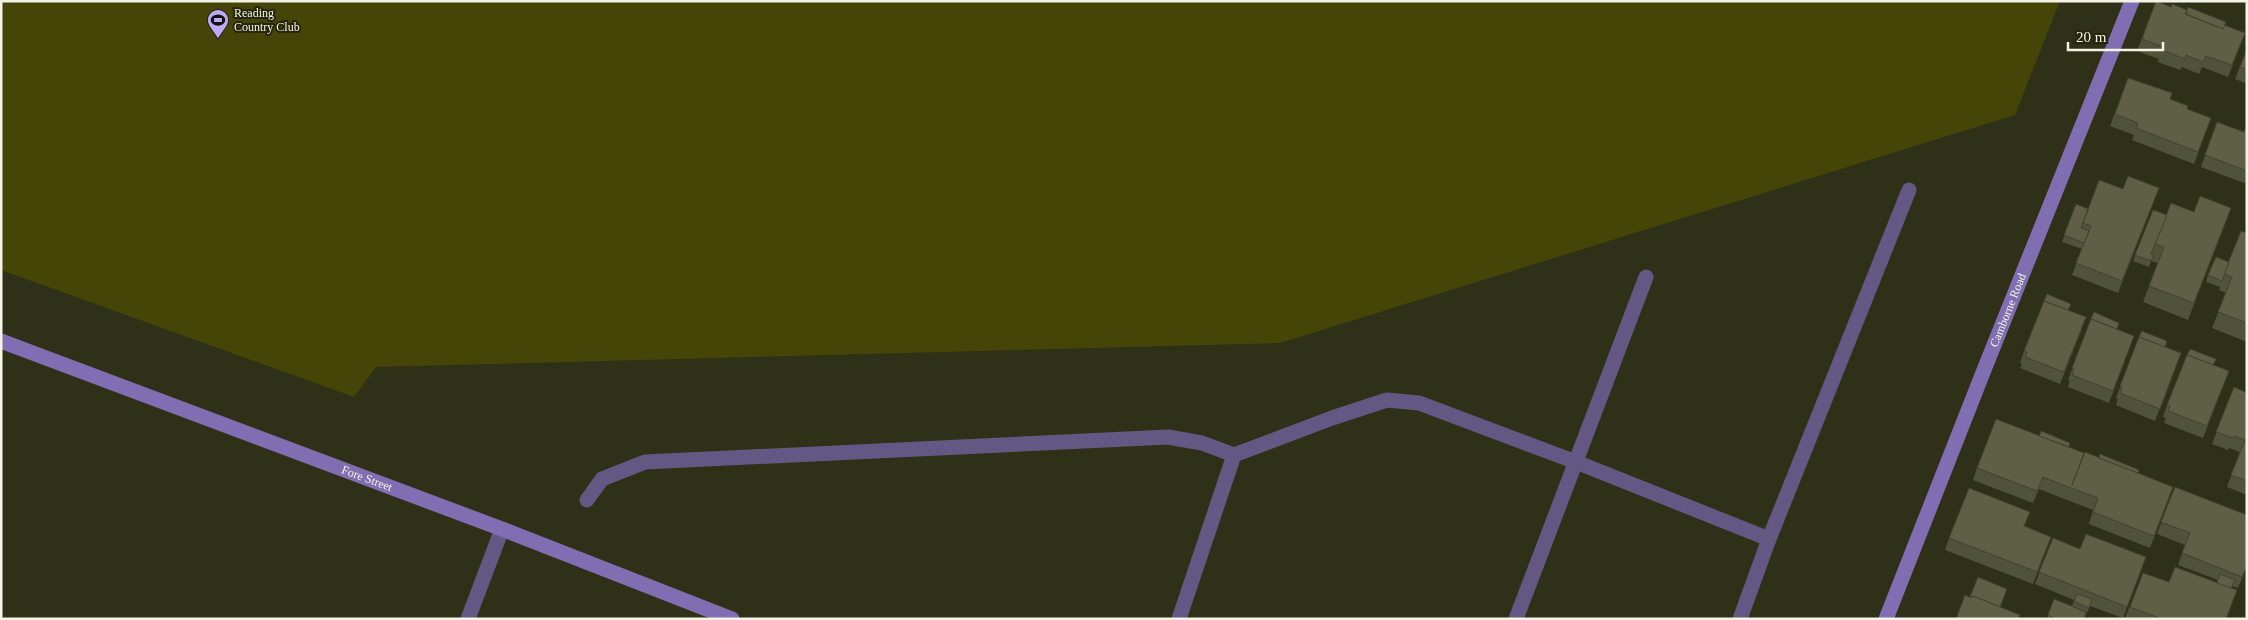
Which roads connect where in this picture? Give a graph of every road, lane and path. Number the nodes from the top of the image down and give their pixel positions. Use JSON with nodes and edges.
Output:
{"nodes":[{"id":1,"x":2132,"y":1,"type":"edge"},
{"id":2,"x":1909,"y":190,"type":"dead end"},
{"id":3,"x":1646,"y":277,"type":"dead end"},
{"id":4,"x":1,"y":341,"type":"edge"},
{"id":5,"x":1234,"y":455,"type":"junction"},
{"id":6,"x":1576,"y":462,"type":"junction"},
{"id":7,"x":587,"y":500,"type":"dead end"},
{"id":8,"x":502,"y":529,"type":"junction"},
{"id":9,"x":1768,"y":539,"type":"junction"},
{"id":10,"x":468,"y":619,"type":"edge"},
{"id":11,"x":732,"y":619,"type":"edge"},
{"id":12,"x":1179,"y":619,"type":"edge"},
{"id":13,"x":1516,"y":619,"type":"edge"},
{"id":14,"x":1740,"y":619,"type":"edge"},
{"id":15,"x":1886,"y":619,"type":"edge"}],
"edges":[{"from":1,"to":15,"type":"street","name":"Camborne Road"},
{"from":2,"to":9,"type":"street"},
{"from":3,"to":6,"type":"street"},
{"from":4,"to":8,"type":"street","name":"Fore Street"},
{"from":5,"to":6,"type":"street"},
{"from":5,"to":7,"type":"street"},
{"from":5,"to":12,"type":"street"},
{"from":6,"to":9,"type":"street"},
{"from":6,"to":13,"type":"street"},
{"from":8,"to":10,"type":"street"},
{"from":8,"to":11,"type":"street","name":"Fore Street"},
{"from":9,"to":14,"type":"street"}]}
